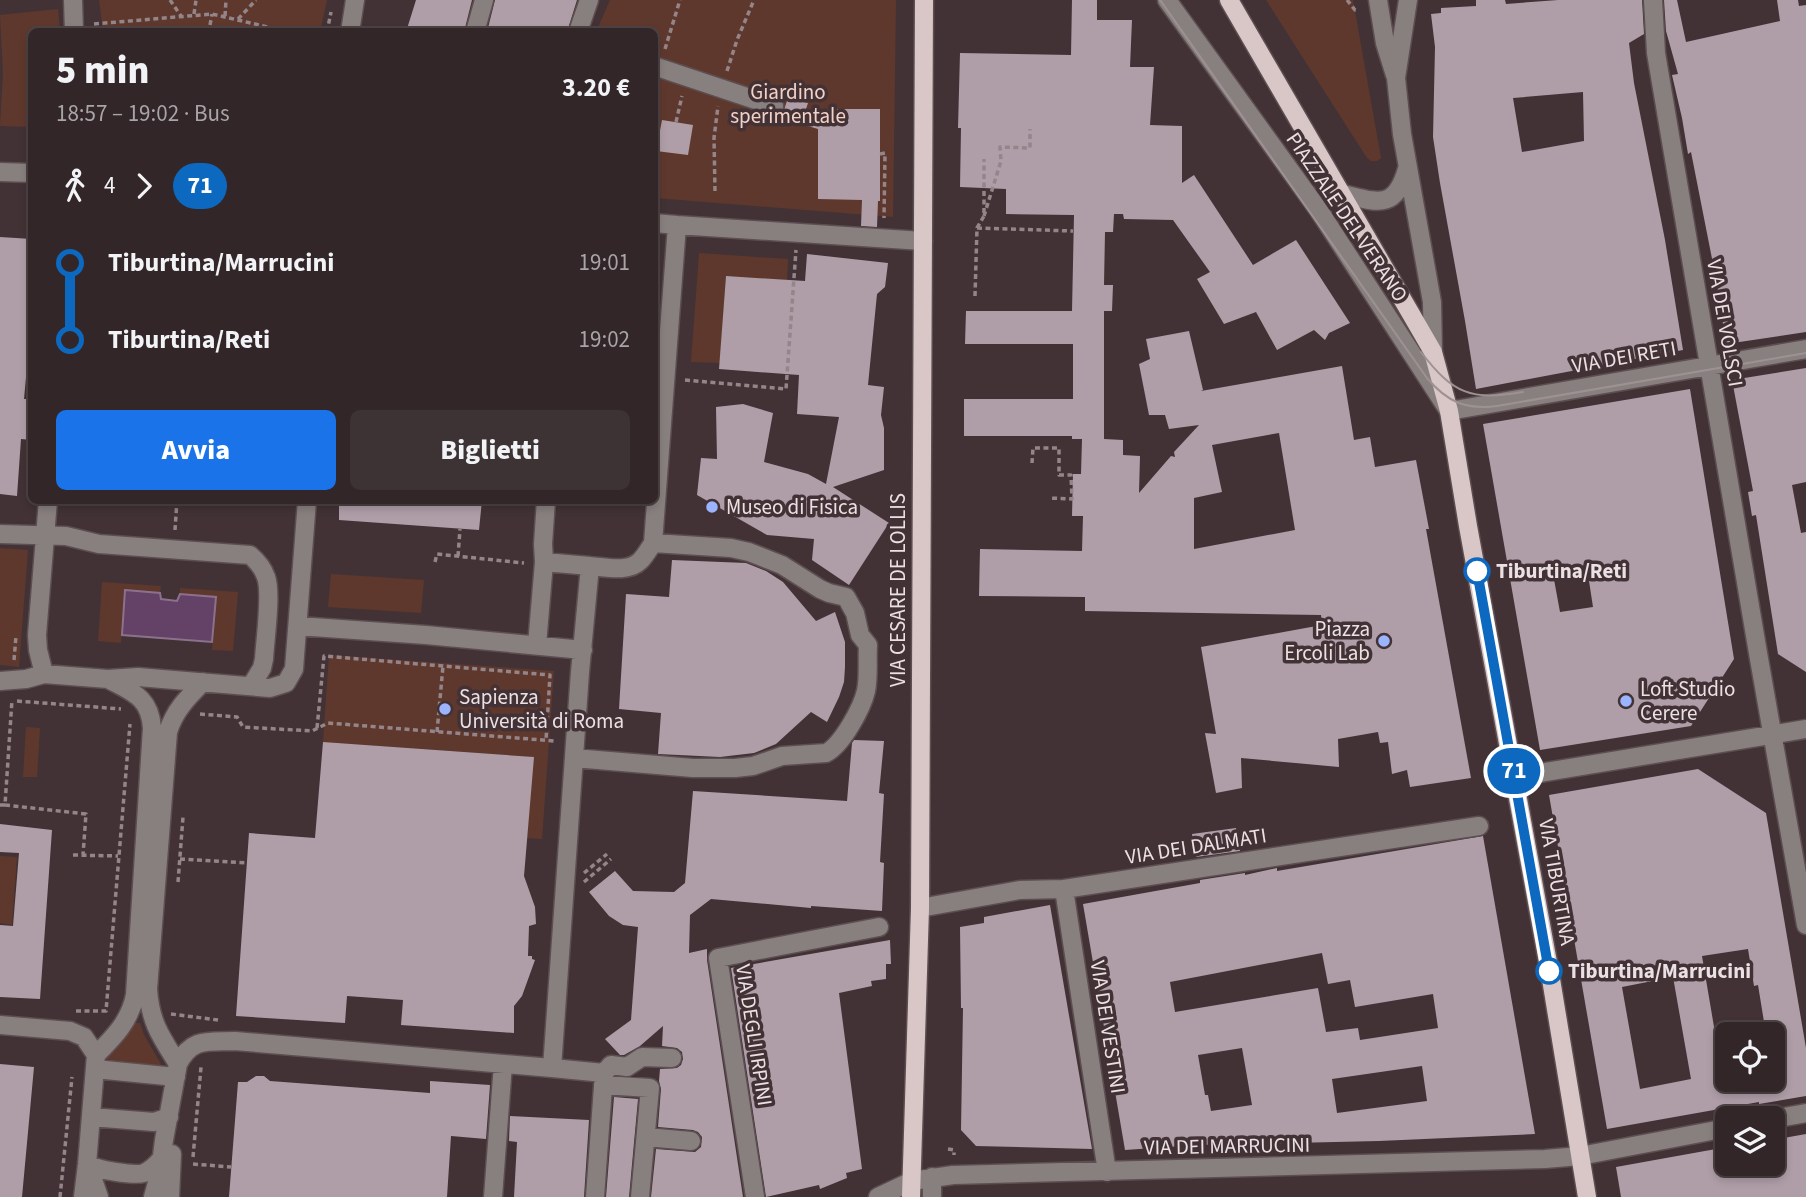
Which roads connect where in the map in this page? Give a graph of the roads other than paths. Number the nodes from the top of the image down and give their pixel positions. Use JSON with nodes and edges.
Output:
{"nodes":[{"id":1,"x":73,"y":0,"type":"edge"},
{"id":2,"x":355,"y":0,"type":"edge"},
{"id":3,"x":484,"y":0,"type":"edge"},
{"id":4,"x":589,"y":0,"type":"edge"},
{"id":5,"x":924,"y":0,"type":"edge"},
{"id":6,"x":1167,"y":0,"type":"edge"},
{"id":7,"x":1229,"y":0,"type":"edge"},
{"id":8,"x":1378,"y":0,"type":"edge"},
{"id":9,"x":1408,"y":0,"type":"edge"},
{"id":10,"x":1653,"y":0,"type":"edge"},
{"id":11,"x":81,"y":28,"type":"edge"},
{"id":12,"x":351,"y":28,"type":"edge"},
{"id":13,"x":476,"y":28,"type":"edge"},
{"id":14,"x":579,"y":28,"type":"edge"},
{"id":15,"x":658,"y":66,"type":"edge"},
{"id":16,"x":1396,"y":78,"type":"junction"},
{"id":17,"x":774,"y":106,"type":"dead end"},
{"id":18,"x":1407,"y":166,"type":"junction"},
{"id":19,"x":0,"y":172,"type":"edge"},
{"id":20,"x":28,"y":173,"type":"edge"},
{"id":21,"x":1343,"y":194,"type":"junction"},
{"id":22,"x":658,"y":223,"type":"edge"},
{"id":23,"x":677,"y":225,"type":"junction"},
{"id":24,"x":923,"y":240,"type":"junction"},
{"id":25,"x":1806,"y":349,"type":"edge"},
{"id":26,"x":1433,"y":352,"type":"junction"},
{"id":27,"x":1709,"y":365,"type":"junction"},
{"id":28,"x":1449,"y":411,"type":"junction"},
{"id":29,"x":658,"y":480,"type":"edge"},
{"id":30,"x":48,"y":504,"type":"edge"},
{"id":31,"x":307,"y":504,"type":"edge"},
{"id":32,"x":547,"y":504,"type":"edge"},
{"id":33,"x":656,"y":504,"type":"edge"},
{"id":34,"x":0,"y":534,"type":"edge"},
{"id":35,"x":45,"y":534,"type":"junction"},
{"id":36,"x":653,"y":543,"type":"junction"},
{"id":37,"x":543,"y":564,"type":"junction"},
{"id":38,"x":590,"y":566,"type":"junction"},
{"id":39,"x":298,"y":626,"type":"junction"},
{"id":40,"x":537,"y":645,"type":"junction"},
{"id":41,"x":583,"y":650,"type":"junction"},
{"id":42,"x":44,"y":674,"type":"junction"},
{"id":43,"x":108,"y":679,"type":"junction"},
{"id":44,"x":2,"y":681,"type":"edge"},
{"id":45,"x":203,"y":682,"type":"junction"},
{"id":46,"x":251,"y":686,"type":"junction"},
{"id":47,"x":1806,"y":729,"type":"edge"},
{"id":48,"x":1773,"y":735,"type":"junction"},
{"id":49,"x":575,"y":751,"type":"junction"},
{"id":50,"x":1515,"y":777,"type":"junction"},
{"id":51,"x":1479,"y":826,"type":"dead end"},
{"id":52,"x":1065,"y":889,"type":"junction"},
{"id":53,"x":920,"y":908,"type":"junction"},
{"id":54,"x":1806,"y":925,"type":"edge"},
{"id":55,"x":879,"y":927,"type":"dead end"},
{"id":56,"x":0,"y":1025,"type":"edge"},
{"id":57,"x":673,"y":1058,"type":"dead end"},
{"id":58,"x":95,"y":1062,"type":"junction"},
{"id":59,"x":503,"y":1064,"type":"junction"},
{"id":60,"x":552,"y":1068,"type":"junction"},
{"id":61,"x":177,"y":1070,"type":"junction"},
{"id":62,"x":603,"y":1079,"type":"junction"},
{"id":63,"x":170,"y":1113,"type":"junction"},
{"id":64,"x":1806,"y":1113,"type":"edge"},
{"id":65,"x":91,"y":1117,"type":"junction"},
{"id":66,"x":1785,"y":1117,"type":"edge"},
{"id":67,"x":1715,"y":1130,"type":"edge"},
{"id":68,"x":646,"y":1137,"type":"junction"},
{"id":69,"x":691,"y":1141,"type":"dead end"},
{"id":70,"x":1580,"y":1156,"type":"junction"},
{"id":71,"x":162,"y":1158,"type":"junction"},
{"id":72,"x":88,"y":1164,"type":"junction"},
{"id":73,"x":1107,"y":1172,"type":"junction"},
{"id":74,"x":932,"y":1177,"type":"junction"},
{"id":75,"x":911,"y":1189,"type":"edge"},
{"id":76,"x":83,"y":1197,"type":"edge"},
{"id":77,"x":99,"y":1197,"type":"edge"},
{"id":78,"x":153,"y":1197,"type":"edge"},
{"id":79,"x":170,"y":1197,"type":"edge"},
{"id":80,"x":493,"y":1197,"type":"edge"},
{"id":81,"x":595,"y":1197,"type":"edge"},
{"id":82,"x":640,"y":1197,"type":"edge"},
{"id":83,"x":755,"y":1197,"type":"edge"},
{"id":84,"x":878,"y":1197,"type":"edge"},
{"id":85,"x":932,"y":1197,"type":"edge"},
{"id":86,"x":1587,"y":1197,"type":"edge"}],
"edges":[{"from":1,"to":11,"type":"street"},
{"from":2,"to":12,"type":"street"},
{"from":3,"to":13,"type":"street"},
{"from":4,"to":14,"type":"street"},
{"from":5,"to":24,"type":"main road","name":"VIA CESARE DE LOLLIS"},
{"from":6,"to":28,"type":"street","name":"PIAZZALE DEL VERANO"},
{"from":7,"to":21,"type":"main road","name":"PIAZZALE DEL VERANO"},
{"from":8,"to":16,"type":"street","name":"PIAZZALE DEL VERANO"},
{"from":9,"to":16,"type":"street","name":"PIAZZALE DEL VERANO"},
{"from":10,"to":27,"type":"street","name":"VIA DEI VOLSCI"},
{"from":15,"to":17,"type":"street"},
{"from":16,"to":18,"type":"street","name":"PIAZZALE DEL VERANO"},
{"from":18,"to":21,"type":"street","name":"PIAZZALE DEL VERANO"},
{"from":18,"to":26,"type":"street","name":"PIAZZALE DEL VERANO"},
{"from":19,"to":20,"type":"street"},
{"from":21,"to":26,"type":"main road","name":"PIAZZALE DEL VERANO"},
{"from":22,"to":23,"type":"street"},
{"from":23,"to":24,"type":"street"},
{"from":23,"to":29,"type":"street"},
{"from":24,"to":53,"type":"main road","name":"VIA CESARE DE LOLLIS"},
{"from":25,"to":27,"type":"street","name":"VIA DEI RETI"},
{"from":26,"to":28,"type":"main road","name":"PIAZZALE DEL VERANO"},
{"from":27,"to":28,"type":"street","name":"VIA DEI RETI"},
{"from":27,"to":48,"type":"street","name":"VIA DEI VOLSCI"},
{"from":28,"to":50,"type":"main road","name":"VIA TIBURTINA"},
{"from":30,"to":35,"type":"street"},
{"from":31,"to":39,"type":"street"},
{"from":32,"to":37,"type":"street"},
{"from":33,"to":36,"type":"street"},
{"from":34,"to":35,"type":"street"},
{"from":35,"to":42,"type":"street"},
{"from":35,"to":46,"type":"street"},
{"from":36,"to":38,"type":"street"},
{"from":36,"to":49,"type":"street"},
{"from":37,"to":38,"type":"street"},
{"from":37,"to":40,"type":"street"},
{"from":38,"to":41,"type":"street"},
{"from":39,"to":40,"type":"street"},
{"from":39,"to":46,"type":"street"},
{"from":40,"to":41,"type":"street"},
{"from":41,"to":49,"type":"street"},
{"from":42,"to":43,"type":"street"},
{"from":42,"to":44,"type":"street"},
{"from":43,"to":45,"type":"street"},
{"from":43,"to":58,"type":"street"},
{"from":45,"to":46,"type":"street"},
{"from":45,"to":61,"type":"street"},
{"from":47,"to":48,"type":"street"},
{"from":48,"to":50,"type":"street"},
{"from":48,"to":54,"type":"street","name":"VIA DEI VOLSCI"},
{"from":49,"to":60,"type":"street"},
{"from":50,"to":70,"type":"main road","name":"VIA TIBURTINA"},
{"from":51,"to":52,"type":"street","name":"VIA DEI DALMATI"},
{"from":52,"to":53,"type":"street","name":"VIA DEI DALMATI"},
{"from":52,"to":73,"type":"street","name":"VIA DEI VESTINI"},
{"from":53,"to":75,"type":"main road","name":"VIA CESARE DE LOLLIS"},
{"from":55,"to":83,"type":"street","name":"VIA DEGLI IRPINI"},
{"from":56,"to":58,"type":"street"},
{"from":57,"to":62,"type":"street"},
{"from":58,"to":61,"type":"street"},
{"from":58,"to":65,"type":"street"},
{"from":59,"to":60,"type":"street"},
{"from":59,"to":61,"type":"street"},
{"from":59,"to":80,"type":"street"},
{"from":60,"to":62,"type":"street"},
{"from":61,"to":63,"type":"street"},
{"from":62,"to":68,"type":"street"},
{"from":62,"to":81,"type":"street"},
{"from":63,"to":65,"type":"street"},
{"from":63,"to":71,"type":"street"},
{"from":63,"to":79,"type":"street"},
{"from":64,"to":66,"type":"street"},
{"from":65,"to":72,"type":"street"},
{"from":67,"to":70,"type":"street","name":"VIA DEI MARRUCINI"},
{"from":68,"to":69,"type":"street"},
{"from":68,"to":82,"type":"street"},
{"from":70,"to":73,"type":"street","name":"VIA DEI MARRUCINI"},
{"from":70,"to":86,"type":"main road","name":"VIA TIBURTINA"},
{"from":71,"to":72,"type":"street"},
{"from":71,"to":78,"type":"street"},
{"from":72,"to":76,"type":"street"},
{"from":72,"to":77,"type":"street"},
{"from":73,"to":74,"type":"street","name":"VIA DEI MARRUCINI"},
{"from":74,"to":75,"type":"street","name":"VIA DEI MARRUCINI"},
{"from":74,"to":85,"type":"street"},
{"from":75,"to":84,"type":"street","name":"VIA DEI MARRUCINI"}]}
